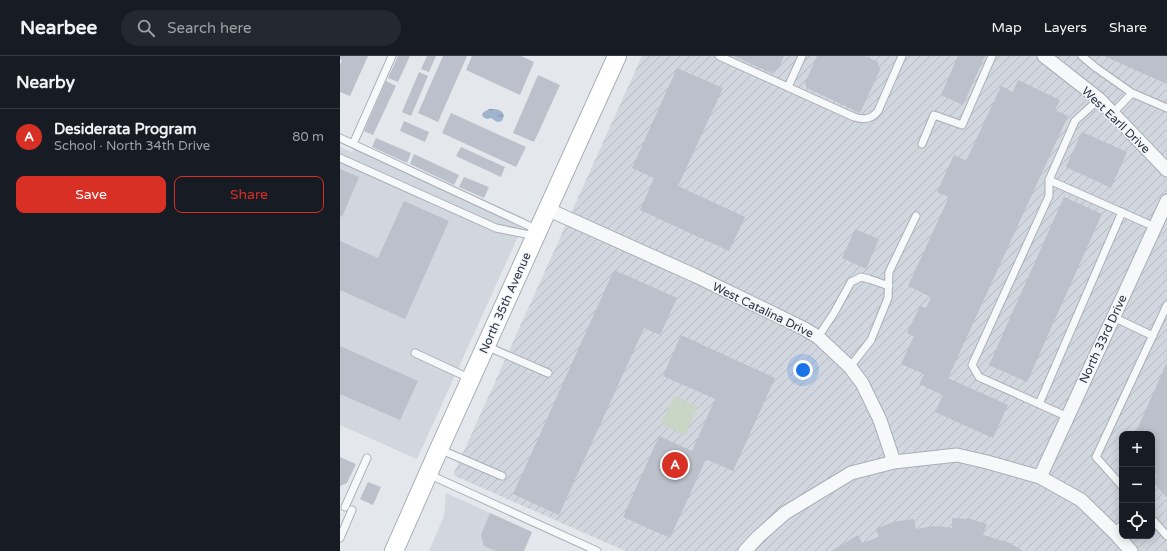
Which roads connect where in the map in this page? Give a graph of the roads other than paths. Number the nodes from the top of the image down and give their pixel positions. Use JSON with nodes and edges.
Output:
{"nodes":[{"id":1,"x":392,"y":56,"type":"edge"},
{"id":2,"x":617,"y":56,"type":"edge"},
{"id":3,"x":719,"y":56,"type":"edge"},
{"id":4,"x":802,"y":56,"type":"edge"},
{"id":5,"x":902,"y":56,"type":"edge"},
{"id":6,"x":992,"y":56,"type":"edge"},
{"id":7,"x":1044,"y":56,"type":"edge"},
{"id":8,"x":1082,"y":56,"type":"edge"},
{"id":9,"x":788,"y":87,"type":"junction"},
{"id":10,"x":1132,"y":93,"type":"junction"},
{"id":11,"x":1098,"y":99,"type":"junction"},
{"id":12,"x":1167,"y":108,"type":"edge"},
{"id":13,"x":1112,"y":114,"type":"junction"},
{"id":14,"x":340,"y":138,"type":"edge"},
{"id":15,"x":353,"y":144,"type":"junction"},
{"id":16,"x":922,"y":144,"type":"dead end"},
{"id":17,"x":340,"y":158,"type":"edge"},
{"id":18,"x":1167,"y":170,"type":"edge"},
{"id":19,"x":1049,"y":180,"type":"junction"},
{"id":20,"x":1167,"y":201,"type":"edge"},
{"id":21,"x":547,"y":209,"type":"junction"},
{"id":22,"x":1122,"y":212,"type":"junction"},
{"id":23,"x":916,"y":216,"type":"dead end"},
{"id":24,"x":1155,"y":227,"type":"junction"},
{"id":25,"x":537,"y":233,"type":"junction"},
{"id":26,"x":889,"y":286,"type":"junction"},
{"id":27,"x":1167,"y":305,"type":"edge"},
{"id":28,"x":1114,"y":317,"type":"junction"},
{"id":29,"x":1153,"y":336,"type":"junction"},
{"id":30,"x":818,"y":337,"type":"junction"},
{"id":31,"x":486,"y":346,"type":"junction"},
{"id":32,"x":415,"y":353,"type":"dead end"},
{"id":33,"x":850,"y":367,"type":"junction"},
{"id":34,"x":548,"y":373,"type":"dead end"},
{"id":35,"x":471,"y":379,"type":"junction"},
{"id":36,"x":1039,"y":404,"type":"junction"},
{"id":37,"x":1068,"y":417,"type":"junction"},
{"id":38,"x":439,"y":449,"type":"junction"},
{"id":39,"x":367,"y":458,"type":"dead end"},
{"id":40,"x":894,"y":462,"type":"junction"},
{"id":41,"x":428,"y":474,"type":"junction"},
{"id":42,"x":502,"y":476,"type":"dead end"},
{"id":43,"x":1040,"y":477,"type":"junction"},
{"id":44,"x":1119,"y":483,"type":"edge"},
{"id":45,"x":345,"y":507,"type":"dead end"},
{"id":46,"x":352,"y":510,"type":"dead end"},
{"id":47,"x":1155,"y":522,"type":"edge"},
{"id":48,"x":1118,"y":529,"type":"edge"},
{"id":49,"x":1167,"y":536,"type":"edge"},
{"id":50,"x":340,"y":538,"type":"edge"},
{"id":51,"x":394,"y":551,"type":"edge"},
{"id":52,"x":597,"y":551,"type":"edge"},
{"id":53,"x":745,"y":551,"type":"edge"},
{"id":54,"x":1131,"y":551,"type":"edge"}],
"edges":[{"from":1,"to":15,"type":"lane"},
{"from":2,"to":21,"type":"main road","name":"North 35th Avenue"},
{"from":3,"to":9,"type":"lane"},
{"from":4,"to":9,"type":"lane"},
{"from":5,"to":9,"type":"lane"},
{"from":6,"to":16,"type":"lane"},
{"from":7,"to":11,"type":"street","name":"West Earll Drive"},
{"from":8,"to":10,"type":"lane"},
{"from":10,"to":12,"type":"lane"},
{"from":10,"to":13,"type":"lane"},
{"from":11,"to":13,"type":"street","name":"West Earll Drive"},
{"from":11,"to":19,"type":"lane"},
{"from":13,"to":18,"type":"street","name":"West Earll Drive"},
{"from":14,"to":15,"type":"lane"},
{"from":15,"to":25,"type":"lane"},
{"from":17,"to":25,"type":"lane"},
{"from":19,"to":22,"type":"lane"},
{"from":19,"to":36,"type":"lane"},
{"from":20,"to":24,"type":"street","name":"North 33rd Drive"},
{"from":21,"to":25,"type":"main road","name":"North 35th Avenue"},
{"from":21,"to":30,"type":"street","name":"West Catalina Drive"},
{"from":22,"to":24,"type":"lane"},
{"from":22,"to":36,"type":"lane"},
{"from":23,"to":26,"type":"lane"},
{"from":24,"to":28,"type":"street","name":"North 33rd Drive"},
{"from":25,"to":31,"type":"main road","name":"North 35th Avenue"},
{"from":26,"to":30,"type":"lane"},
{"from":26,"to":33,"type":"lane"},
{"from":27,"to":29,"type":"lane"},
{"from":28,"to":29,"type":"lane"},
{"from":28,"to":37,"type":"street","name":"North 33rd Drive"},
{"from":29,"to":44,"type":"lane"},
{"from":30,"to":33,"type":"street","name":"West Catalina Drive"},
{"from":31,"to":34,"type":"lane"},
{"from":31,"to":35,"type":"main road","name":"North 35th Avenue"},
{"from":32,"to":35,"type":"lane"},
{"from":33,"to":40,"type":"street","name":"West Catalina Drive"},
{"from":35,"to":38,"type":"main road","name":"North 35th Avenue"},
{"from":36,"to":37,"type":"lane"},
{"from":37,"to":43,"type":"street","name":"North 33rd Drive"},
{"from":38,"to":41,"type":"main road","name":"North 35th Avenue"},
{"from":38,"to":42,"type":"lane"},
{"from":39,"to":45,"type":"lane"},
{"from":40,"to":43,"type":"street"},
{"from":40,"to":53,"type":"street"},
{"from":41,"to":51,"type":"main road","name":"North 35th Avenue"},
{"from":41,"to":52,"type":"lane"},
{"from":43,"to":48,"type":"street"},
{"from":46,"to":50,"type":"lane"},
{"from":47,"to":49,"type":"lane"},
{"from":48,"to":54,"type":"street"}]}
